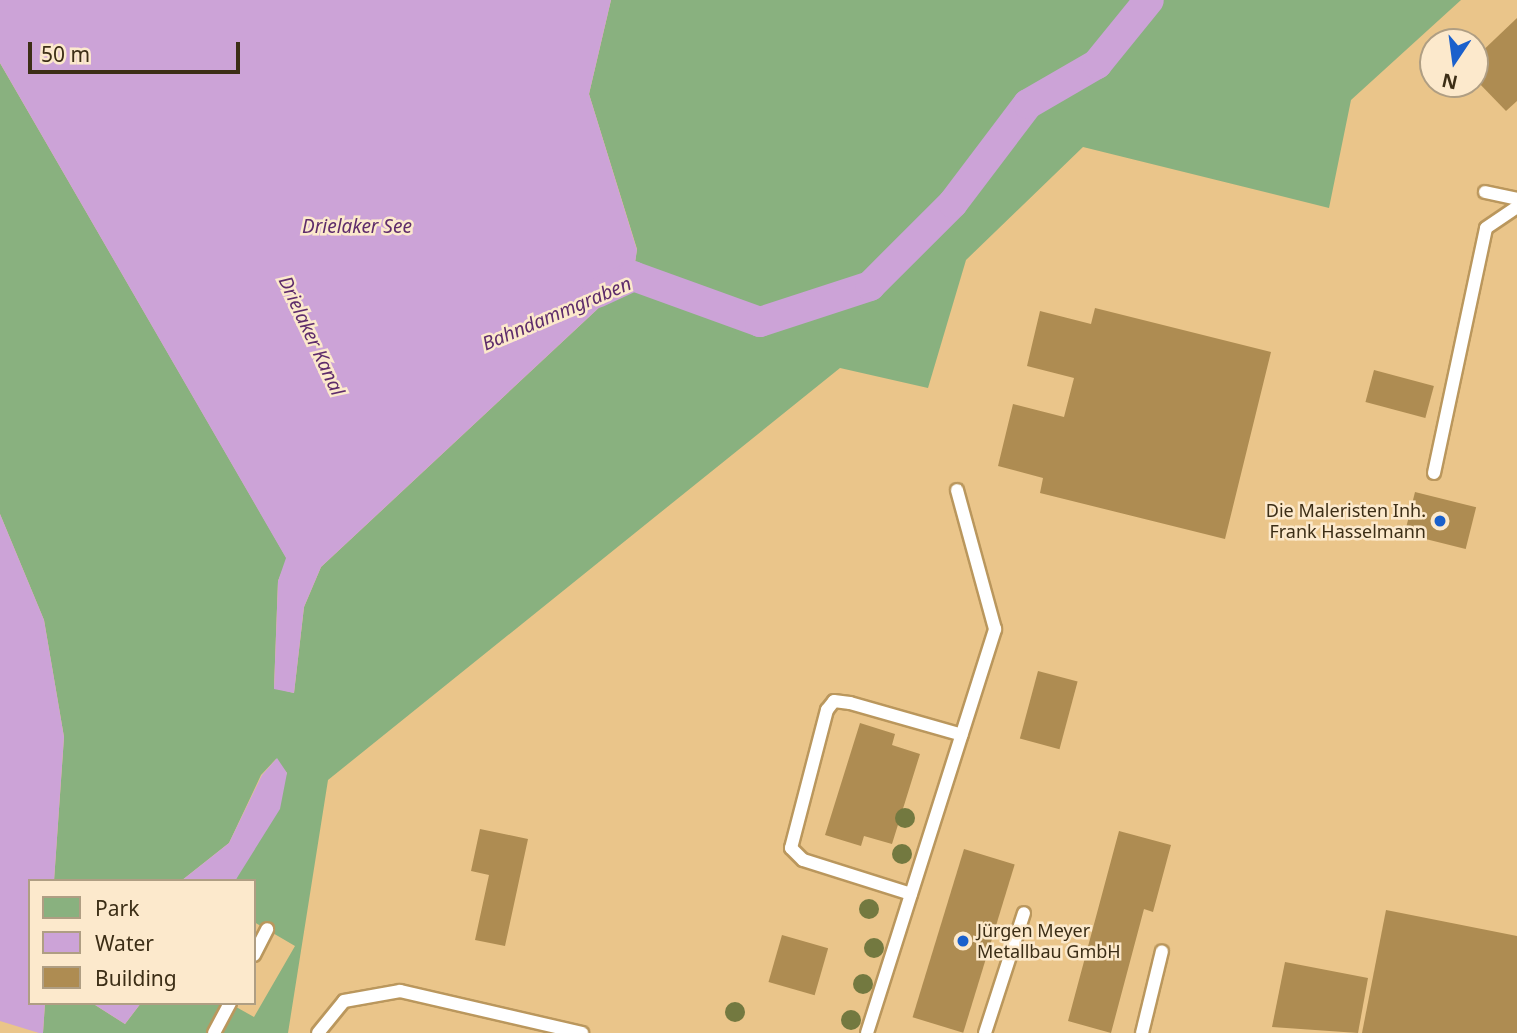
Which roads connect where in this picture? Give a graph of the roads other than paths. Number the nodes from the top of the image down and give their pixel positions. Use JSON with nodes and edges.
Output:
{"nodes":[{"id":1,"x":1485,"y":192,"type":"dead end"},
{"id":2,"x":1517,"y":199,"type":"edge"},
{"id":3,"x":1517,"y":207,"type":"edge"},
{"id":4,"x":1434,"y":473,"type":"dead end"},
{"id":5,"x":957,"y":490,"type":"dead end"},
{"id":6,"x":962,"y":735,"type":"junction"},
{"id":7,"x":911,"y":894,"type":"junction"},
{"id":8,"x":1024,"y":913,"type":"dead end"},
{"id":9,"x":267,"y":929,"type":"dead end"},
{"id":10,"x":1162,"y":951,"type":"dead end"},
{"id":11,"x":256,"y":952,"type":"edge"},
{"id":12,"x":229,"y":1005,"type":"edge"},
{"id":13,"x":214,"y":1033,"type":"edge"},
{"id":14,"x":317,"y":1033,"type":"edge"},
{"id":15,"x":582,"y":1033,"type":"edge"},
{"id":16,"x":867,"y":1033,"type":"edge"},
{"id":17,"x":985,"y":1033,"type":"edge"},
{"id":18,"x":1142,"y":1033,"type":"edge"}],
"edges":[{"from":1,"to":2,"type":"lane"},
{"from":3,"to":4,"type":"lane"},
{"from":5,"to":6,"type":"lane"},
{"from":6,"to":7,"type":"lane"},
{"from":6,"to":7,"type":"lane"},
{"from":7,"to":16,"type":"lane"},
{"from":8,"to":17,"type":"lane"},
{"from":9,"to":11,"type":"lane"},
{"from":10,"to":18,"type":"lane"},
{"from":12,"to":13,"type":"lane"},
{"from":14,"to":15,"type":"lane"}]}
